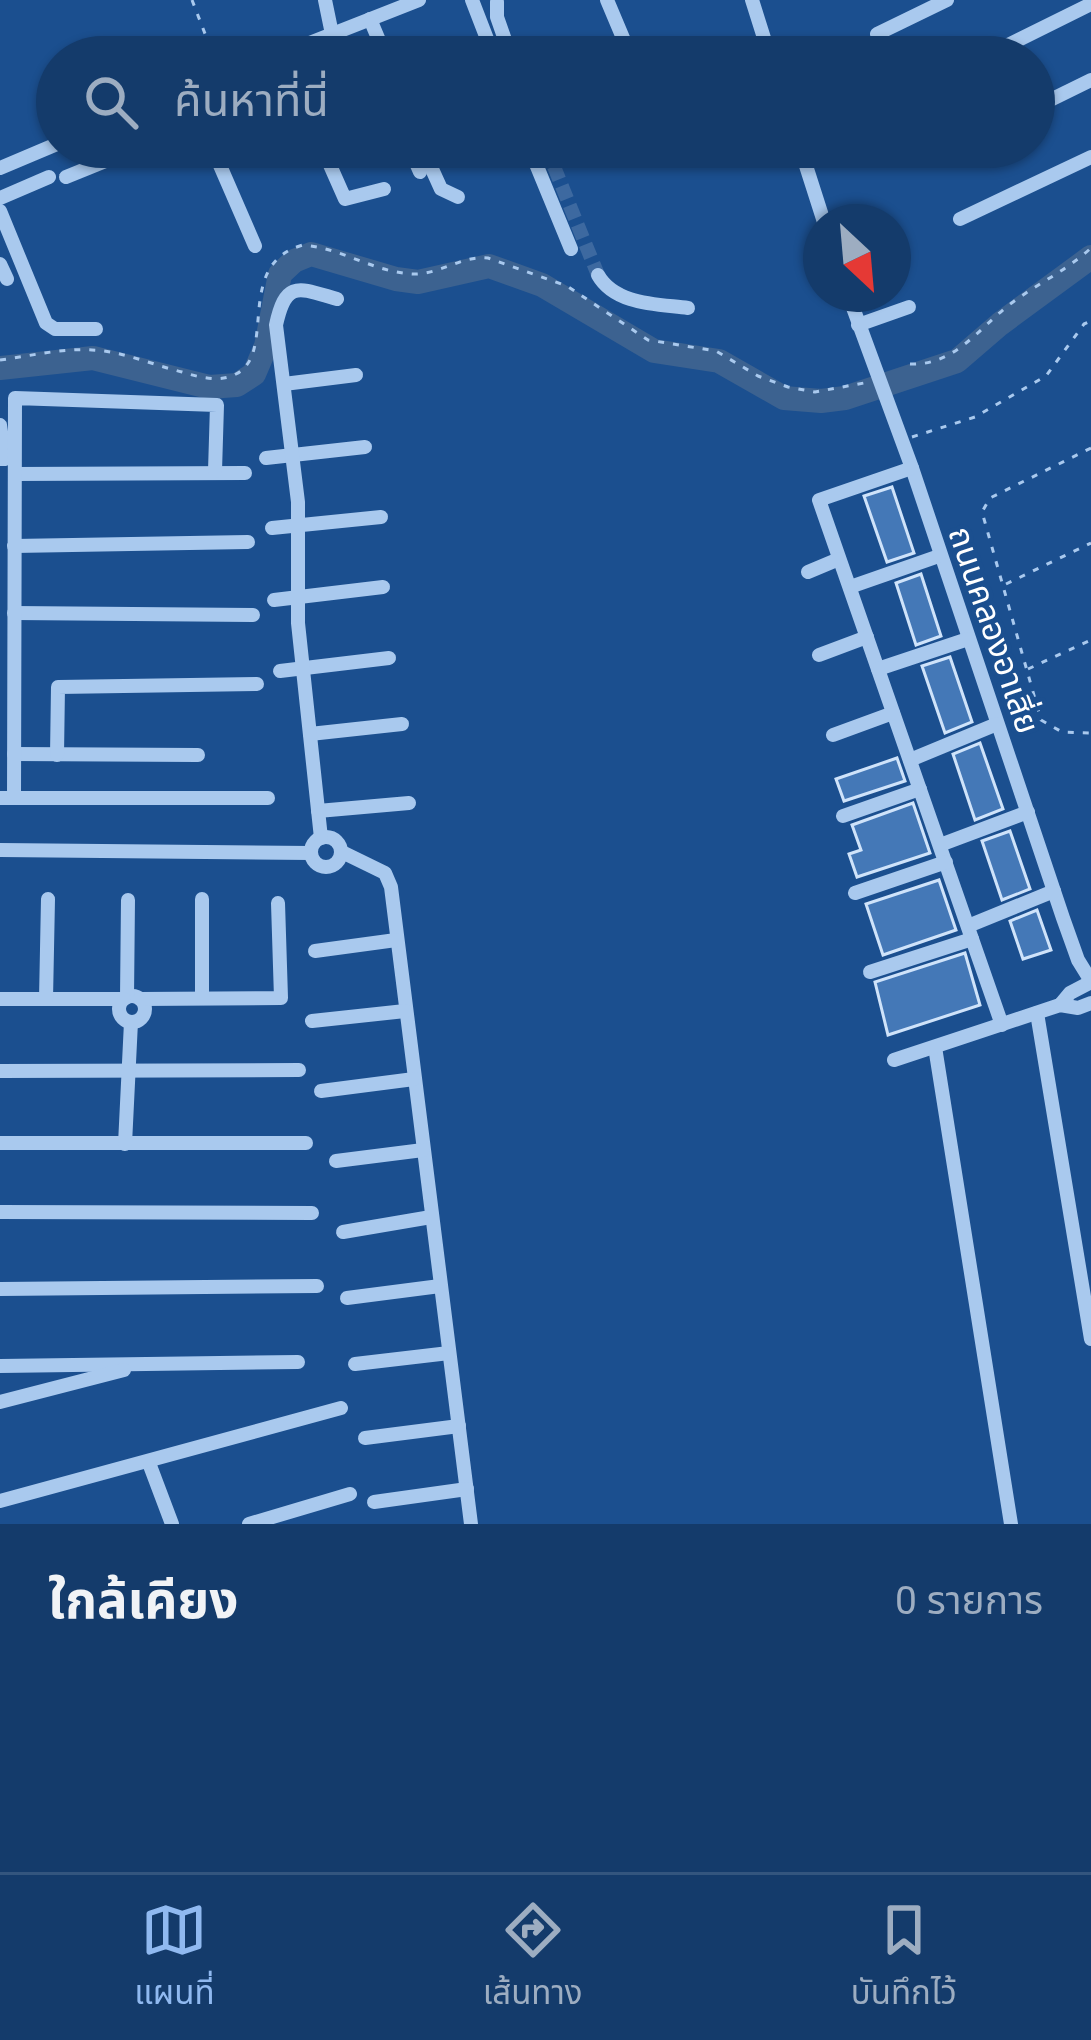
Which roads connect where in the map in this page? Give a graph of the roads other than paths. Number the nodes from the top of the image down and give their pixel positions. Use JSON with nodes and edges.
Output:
{"nodes":[{"id":1,"x":325,"y":0,"type":"edge"},
{"id":2,"x":419,"y":0,"type":"edge"},
{"id":3,"x":472,"y":0,"type":"edge"},
{"id":4,"x":607,"y":0,"type":"edge"},
{"id":5,"x":752,"y":0,"type":"edge"},
{"id":6,"x":947,"y":0,"type":"edge"},
{"id":7,"x":499,"y":1,"type":"edge"},
{"id":8,"x":1087,"y":8,"type":"edge"},
{"id":9,"x":370,"y":19,"type":"junction"},
{"id":10,"x":332,"y":34,"type":"junction"},
{"id":11,"x":877,"y":34,"type":"dead end"},
{"id":12,"x":327,"y":36,"type":"edge"},
{"id":13,"x":377,"y":36,"type":"edge"},
{"id":14,"x":486,"y":36,"type":"edge"},
{"id":15,"x":504,"y":36,"type":"edge"},
{"id":16,"x":622,"y":36,"type":"edge"},
{"id":17,"x":763,"y":36,"type":"edge"},
{"id":18,"x":1029,"y":36,"type":"edge"},
{"id":19,"x":1091,"y":80,"type":"edge"},
{"id":20,"x":1055,"y":98,"type":"edge"},
{"id":21,"x":36,"y":152,"type":"edge"},
{"id":22,"x":1091,"y":157,"type":"edge"},
{"id":23,"x":1,"y":166,"type":"edge"},
{"id":24,"x":88,"y":168,"type":"edge"},
{"id":25,"x":221,"y":168,"type":"edge"},
{"id":26,"x":331,"y":168,"type":"edge"},
{"id":27,"x":418,"y":168,"type":"edge"},
{"id":28,"x":432,"y":168,"type":"edge"},
{"id":29,"x":538,"y":168,"type":"edge"},
{"id":30,"x":807,"y":168,"type":"edge"},
{"id":31,"x":420,"y":172,"type":"dead end"},
{"id":32,"x":49,"y":177,"type":"dead end"},
{"id":33,"x":66,"y":177,"type":"dead end"},
{"id":34,"x":384,"y":189,"type":"dead end"},
{"id":35,"x":458,"y":196,"type":"dead end"},
{"id":36,"x":0,"y":198,"type":"edge"},
{"id":37,"x":818,"y":204,"type":"edge"},
{"id":38,"x":0,"y":211,"type":"edge"},
{"id":39,"x":960,"y":219,"type":"dead end"},
{"id":40,"x":255,"y":247,"type":"dead end"},
{"id":41,"x":571,"y":249,"type":"dead end"},
{"id":42,"x":598,"y":275,"type":"tunnel mouth"},
{"id":43,"x":337,"y":299,"type":"dead end"},
{"id":44,"x":688,"y":308,"type":"dead end"},
{"id":45,"x":854,"y":312,"type":"edge"},
{"id":46,"x":897,"y":312,"type":"edge"},
{"id":47,"x":859,"y":325,"type":"junction"},
{"id":48,"x":96,"y":329,"type":"dead end"},
{"id":49,"x":356,"y":375,"type":"dead end"},
{"id":50,"x":284,"y":384,"type":"junction"},
{"id":51,"x":0,"y":425,"type":"edge"},
{"id":52,"x":365,"y":447,"type":"dead end"},
{"id":53,"x":293,"y":455,"type":"junction"},
{"id":54,"x":266,"y":458,"type":"dead end"},
{"id":55,"x":7,"y":467,"type":"edge"},
{"id":56,"x":911,"y":468,"type":"junction"},
{"id":57,"x":215,"y":471,"type":"junction"},
{"id":58,"x":245,"y":473,"type":"dead end"},
{"id":59,"x":381,"y":517,"type":"dead end"},
{"id":60,"x":298,"y":525,"type":"junction"},
{"id":61,"x":272,"y":528,"type":"dead end"},
{"id":62,"x":248,"y":542,"type":"dead end"},
{"id":63,"x":14,"y":546,"type":"junction"},
{"id":64,"x":939,"y":556,"type":"junction"},
{"id":65,"x":839,"y":559,"type":"junction"},
{"id":66,"x":808,"y":572,"type":"dead end"},
{"id":67,"x":383,"y":587,"type":"dead end"},
{"id":68,"x":850,"y":587,"type":"junction"},
{"id":69,"x":7,"y":589,"type":"edge"},
{"id":70,"x":298,"y":598,"type":"junction"},
{"id":71,"x":274,"y":600,"type":"dead end"},
{"id":72,"x":14,"y":613,"type":"junction"},
{"id":73,"x":253,"y":615,"type":"dead end"},
{"id":74,"x":867,"y":637,"type":"junction"},
{"id":75,"x":968,"y":639,"type":"junction"},
{"id":76,"x":820,"y":655,"type":"dead end"},
{"id":77,"x":389,"y":658,"type":"dead end"},
{"id":78,"x":7,"y":659,"type":"edge"},
{"id":79,"x":303,"y":668,"type":"junction"},
{"id":80,"x":878,"y":669,"type":"junction"},
{"id":81,"x":280,"y":671,"type":"dead end"},
{"id":82,"x":257,"y":684,"type":"dead end"},
{"id":83,"x":893,"y":713,"type":"junction"},
{"id":84,"x":402,"y":724,"type":"dead end"},
{"id":85,"x":998,"y":724,"type":"junction"},
{"id":86,"x":7,"y":729,"type":"edge"},
{"id":87,"x":310,"y":734,"type":"junction"},
{"id":88,"x":832,"y":735,"type":"dead end"},
{"id":89,"x":14,"y":754,"type":"junction"},
{"id":90,"x":57,"y":754,"type":"junction"},
{"id":91,"x":198,"y":754,"type":"dead end"},
{"id":92,"x":910,"y":760,"type":"junction"},
{"id":93,"x":920,"y":789,"type":"junction"},
{"id":94,"x":7,"y":798,"type":"edge"},
{"id":95,"x":268,"y":798,"type":"dead end"},
{"id":96,"x":409,"y":803,"type":"dead end"},
{"id":97,"x":318,"y":811,"type":"junction"},
{"id":98,"x":1028,"y":812,"type":"junction"},
{"id":99,"x":843,"y":816,"type":"dead end"},
{"id":100,"x":321,"y":838,"type":"junction"},
{"id":101,"x":940,"y":845,"type":"junction"},
{"id":102,"x":0,"y":850,"type":"edge"},
{"id":103,"x":342,"y":852,"type":"junction"},
{"id":104,"x":310,"y":853,"type":"junction"},
{"id":105,"x":946,"y":862,"type":"junction"},
{"id":106,"x":1054,"y":891,"type":"junction"},
{"id":107,"x":855,"y":893,"type":"dead end"},
{"id":108,"x":48,"y":898,"type":"dead end"},
{"id":109,"x":202,"y":899,"type":"dead end"},
{"id":110,"x":128,"y":900,"type":"dead end"},
{"id":111,"x":278,"y":903,"type":"dead end"},
{"id":112,"x":970,"y":932,"type":"junction"},
{"id":113,"x":396,"y":940,"type":"junction"},
{"id":114,"x":315,"y":951,"type":"dead end"},
{"id":115,"x":870,"y":972,"type":"dead end"},
{"id":116,"x":1091,"y":982,"type":"edge"},
{"id":117,"x":202,"y":997,"type":"junction"},
{"id":118,"x":130,"y":998,"type":"junction"},
{"id":119,"x":0,"y":999,"type":"edge"},
{"id":120,"x":46,"y":999,"type":"junction"},
{"id":121,"x":1091,"y":1003,"type":"edge"},
{"id":122,"x":1060,"y":1005,"type":"junction"},
{"id":123,"x":405,"y":1011,"type":"junction"},
{"id":124,"x":1037,"y":1013,"type":"junction"},
{"id":125,"x":313,"y":1021,"type":"dead end"},
{"id":126,"x":1002,"y":1024,"type":"junction"},
{"id":127,"x":934,"y":1047,"type":"junction"},
{"id":128,"x":894,"y":1060,"type":"dead end"},
{"id":129,"x":129,"y":1068,"type":"junction"},
{"id":130,"x":0,"y":1070,"type":"edge"},
{"id":131,"x":299,"y":1070,"type":"dead end"},
{"id":132,"x":414,"y":1078,"type":"junction"},
{"id":133,"x":320,"y":1091,"type":"dead end"},
{"id":134,"x":0,"y":1143,"type":"edge"},
{"id":135,"x":306,"y":1143,"type":"dead end"},
{"id":136,"x":125,"y":1144,"type":"junction"},
{"id":137,"x":423,"y":1150,"type":"junction"},
{"id":138,"x":336,"y":1161,"type":"dead end"},
{"id":139,"x":0,"y":1212,"type":"edge"},
{"id":140,"x":312,"y":1213,"type":"dead end"},
{"id":141,"x":431,"y":1217,"type":"junction"},
{"id":142,"x":343,"y":1232,"type":"dead end"},
{"id":143,"x":317,"y":1286,"type":"dead end"},
{"id":144,"x":440,"y":1286,"type":"junction"},
{"id":145,"x":0,"y":1289,"type":"edge"},
{"id":146,"x":346,"y":1298,"type":"dead end"},
{"id":147,"x":1091,"y":1340,"type":"edge"},
{"id":148,"x":449,"y":1353,"type":"junction"},
{"id":149,"x":298,"y":1362,"type":"dead end"},
{"id":150,"x":146,"y":1364,"type":"junction"},
{"id":151,"x":356,"y":1364,"type":"dead end"},
{"id":152,"x":0,"y":1366,"type":"edge"},
{"id":153,"x":0,"y":1402,"type":"edge"},
{"id":154,"x":340,"y":1408,"type":"dead end"},
{"id":155,"x":459,"y":1426,"type":"junction"},
{"id":156,"x":365,"y":1438,"type":"dead end"},
{"id":157,"x":149,"y":1463,"type":"junction"},
{"id":158,"x":467,"y":1489,"type":"junction"},
{"id":159,"x":350,"y":1494,"type":"dead end"},
{"id":160,"x":0,"y":1501,"type":"edge"},
{"id":161,"x":374,"y":1502,"type":"dead end"},
{"id":162,"x":172,"y":1524,"type":"edge"},
{"id":163,"x":249,"y":1524,"type":"edge"},
{"id":164,"x":472,"y":1524,"type":"edge"},
{"id":165,"x":1011,"y":1524,"type":"edge"}],
"edges":[{"from":1,"to":10,"type":"street"},
{"from":2,"to":9,"type":"street"},
{"from":3,"to":14,"type":"street"},
{"from":4,"to":16,"type":"street"},
{"from":5,"to":17,"type":"street"},
{"from":6,"to":11,"type":"street"},
{"from":7,"to":15,"type":"street"},
{"from":8,"to":18,"type":"street"},
{"from":9,"to":10,"type":"street"},
{"from":9,"to":13,"type":"street"},
{"from":10,"to":12,"type":"street"},
{"from":19,"to":20,"type":"street"},
{"from":21,"to":23,"type":"street"},
{"from":22,"to":39,"type":"street"},
{"from":24,"to":33,"type":"street"},
{"from":25,"to":40,"type":"street"},
{"from":26,"to":34,"type":"street"},
{"from":27,"to":31,"type":"street"},
{"from":28,"to":35,"type":"street"},
{"from":29,"to":41,"type":"street"},
{"from":30,"to":37,"type":"street"},
{"from":32,"to":36,"type":"street"},
{"from":38,"to":48,"type":"street"},
{"from":42,"to":44,"type":"street"},
{"from":43,"to":50,"type":"street"},
{"from":45,"to":47,"type":"street","name":"ถนนคลองอาเสี่ย"},
{"from":46,"to":47,"type":"street"},
{"from":47,"to":56,"type":"street","name":"ถนนคลองอาเสี่ย"},
{"from":49,"to":50,"type":"street"},
{"from":50,"to":53,"type":"street"},
{"from":51,"to":55,"type":"street"},
{"from":52,"to":53,"type":"street"},
{"from":53,"to":54,"type":"street"},
{"from":53,"to":60,"type":"street"},
{"from":55,"to":57,"type":"street"},
{"from":55,"to":57,"type":"street"},
{"from":55,"to":63,"type":"street"},
{"from":56,"to":64,"type":"street","name":"ถนนคลองอาเสี่ย"},
{"from":56,"to":65,"type":"street"},
{"from":57,"to":58,"type":"street"},
{"from":59,"to":60,"type":"street"},
{"from":60,"to":61,"type":"street"},
{"from":60,"to":70,"type":"street"},
{"from":62,"to":63,"type":"street"},
{"from":63,"to":69,"type":"street"},
{"from":64,"to":68,"type":"street"},
{"from":64,"to":75,"type":"street","name":"ถนนคลองอาเสี่ย"},
{"from":65,"to":66,"type":"street"},
{"from":65,"to":68,"type":"street"},
{"from":67,"to":70,"type":"street"},
{"from":68,"to":74,"type":"street"},
{"from":69,"to":72,"type":"street"},
{"from":70,"to":71,"type":"street"},
{"from":70,"to":79,"type":"street"},
{"from":72,"to":73,"type":"street"},
{"from":72,"to":78,"type":"street"},
{"from":74,"to":76,"type":"street"},
{"from":74,"to":80,"type":"street"},
{"from":75,"to":80,"type":"street"},
{"from":75,"to":85,"type":"street","name":"ถนนคลองอาเสี่ย"},
{"from":77,"to":79,"type":"street"},
{"from":78,"to":86,"type":"street"},
{"from":79,"to":81,"type":"street"},
{"from":79,"to":87,"type":"street"},
{"from":80,"to":83,"type":"street"},
{"from":82,"to":90,"type":"street"},
{"from":83,"to":88,"type":"street"},
{"from":83,"to":92,"type":"street"},
{"from":84,"to":87,"type":"street"},
{"from":85,"to":92,"type":"street"},
{"from":85,"to":98,"type":"street","name":"ถนนคลองอาเสี่ย"},
{"from":86,"to":89,"type":"street"},
{"from":87,"to":97,"type":"street"},
{"from":89,"to":90,"type":"street"},
{"from":89,"to":94,"type":"street"},
{"from":90,"to":91,"type":"street"},
{"from":92,"to":93,"type":"street"},
{"from":93,"to":99,"type":"street"},
{"from":93,"to":101,"type":"street"},
{"from":94,"to":95,"type":"street"},
{"from":96,"to":97,"type":"street"},
{"from":97,"to":100,"type":"street"},
{"from":98,"to":101,"type":"street"},
{"from":98,"to":106,"type":"street","name":"ถนนคลองอาเสี่ย"},
{"from":100,"to":103,"type":"street"},
{"from":100,"to":104,"type":"street"},
{"from":101,"to":105,"type":"street"},
{"from":102,"to":104,"type":"street"},
{"from":103,"to":104,"type":"street"},
{"from":103,"to":113,"type":"street"},
{"from":105,"to":107,"type":"street"},
{"from":105,"to":112,"type":"street"},
{"from":106,"to":112,"type":"street"},
{"from":106,"to":116,"type":"street","name":"ถนนคลองอาเสี่ย"},
{"from":108,"to":120,"type":"street"},
{"from":109,"to":117,"type":"street"},
{"from":110,"to":118,"type":"street"},
{"from":111,"to":117,"type":"street"},
{"from":112,"to":115,"type":"street"},
{"from":112,"to":126,"type":"street"},
{"from":113,"to":114,"type":"street"},
{"from":113,"to":123,"type":"street"},
{"from":116,"to":122,"type":"street"},
{"from":117,"to":118,"type":"street"},
{"from":118,"to":120,"type":"street"},
{"from":118,"to":129,"type":"street"},
{"from":119,"to":120,"type":"street"},
{"from":121,"to":122,"type":"street"},
{"from":122,"to":124,"type":"street"},
{"from":123,"to":125,"type":"street"},
{"from":123,"to":132,"type":"street"},
{"from":124,"to":126,"type":"street"},
{"from":124,"to":147,"type":"street"},
{"from":126,"to":127,"type":"street"},
{"from":127,"to":128,"type":"street"},
{"from":127,"to":165,"type":"street"},
{"from":129,"to":130,"type":"street"},
{"from":129,"to":131,"type":"street"},
{"from":129,"to":136,"type":"street"},
{"from":132,"to":133,"type":"street"},
{"from":132,"to":137,"type":"street"},
{"from":134,"to":136,"type":"street"},
{"from":135,"to":136,"type":"street"},
{"from":137,"to":138,"type":"street"},
{"from":137,"to":141,"type":"street"},
{"from":139,"to":140,"type":"street"},
{"from":141,"to":142,"type":"street"},
{"from":141,"to":144,"type":"street"},
{"from":143,"to":145,"type":"street"},
{"from":144,"to":146,"type":"street"},
{"from":144,"to":148,"type":"street"},
{"from":148,"to":151,"type":"street"},
{"from":148,"to":155,"type":"street"},
{"from":149,"to":150,"type":"street"},
{"from":150,"to":152,"type":"street"},
{"from":150,"to":153,"type":"street"},
{"from":154,"to":157,"type":"street"},
{"from":155,"to":156,"type":"street"},
{"from":155,"to":158,"type":"street"},
{"from":157,"to":160,"type":"street"},
{"from":157,"to":162,"type":"street"},
{"from":158,"to":161,"type":"street"},
{"from":158,"to":164,"type":"street"},
{"from":159,"to":163,"type":"street"}]}
